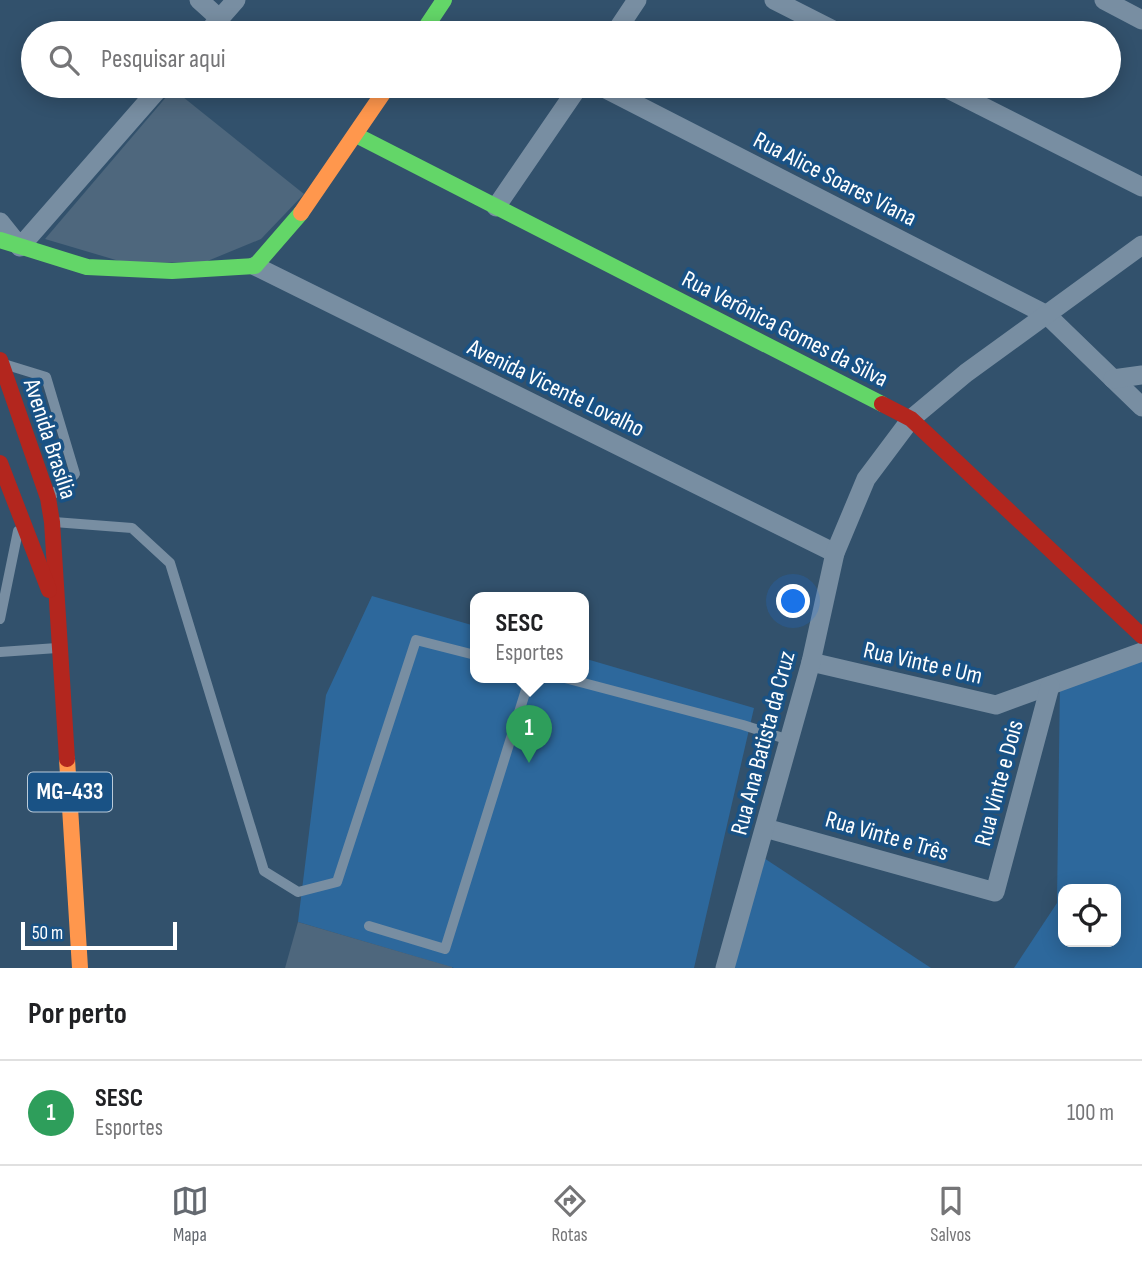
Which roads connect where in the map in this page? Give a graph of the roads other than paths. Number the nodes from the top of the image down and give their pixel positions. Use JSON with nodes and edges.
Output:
{"nodes":[{"id":1,"x":199,"y":0,"type":"edge"},
{"id":2,"x":236,"y":0,"type":"edge"},
{"id":3,"x":444,"y":0,"type":"edge"},
{"id":4,"x":637,"y":0,"type":"edge"},
{"id":5,"x":774,"y":0,"type":"edge"},
{"id":6,"x":1104,"y":0,"type":"edge"},
{"id":7,"x":1142,"y":20,"type":"edge"},
{"id":8,"x":211,"y":21,"type":"edge"},
{"id":9,"x":218,"y":21,"type":"edge"},
{"id":10,"x":430,"y":21,"type":"edge"},
{"id":11,"x":623,"y":21,"type":"edge"},
{"id":12,"x":815,"y":21,"type":"edge"},
{"id":13,"x":151,"y":98,"type":"edge"},
{"id":14,"x":380,"y":98,"type":"edge"},
{"id":15,"x":571,"y":98,"type":"edge"},
{"id":16,"x":623,"y":98,"type":"edge"},
{"id":17,"x":966,"y":98,"type":"edge"},
{"id":18,"x":356,"y":135,"type":"junction"},
{"id":19,"x":1142,"y":187,"type":"edge"},
{"id":20,"x":496,"y":207,"type":"junction"},
{"id":21,"x":0,"y":222,"type":"edge"},
{"id":22,"x":0,"y":240,"type":"edge"},
{"id":23,"x":1142,"y":245,"type":"edge"},
{"id":24,"x":20,"y":247,"type":"junction"},
{"id":25,"x":255,"y":266,"type":"junction"},
{"id":26,"x":1047,"y":315,"type":"junction"},
{"id":27,"x":1,"y":362,"type":"edge"},
{"id":28,"x":1142,"y":375,"type":"edge"},
{"id":29,"x":1113,"y":379,"type":"junction"},
{"id":30,"x":1142,"y":407,"type":"edge"},
{"id":31,"x":911,"y":419,"type":"junction"},
{"id":32,"x":0,"y":463,"type":"edge"},
{"id":33,"x":48,"y":498,"type":"junction"},
{"id":34,"x":36,"y":520,"type":"junction"},
{"id":35,"x":835,"y":553,"type":"junction"},
{"id":36,"x":60,"y":617,"type":"junction"},
{"id":37,"x":0,"y":620,"type":"edge"},
{"id":38,"x":1142,"y":636,"type":"edge"},
{"id":39,"x":61,"y":648,"type":"junction"},
{"id":40,"x":0,"y":652,"type":"edge"},
{"id":41,"x":1142,"y":652,"type":"edge"},
{"id":42,"x":470,"y":654,"type":"edge"},
{"id":43,"x":811,"y":662,"type":"junction"},
{"id":44,"x":528,"y":683,"type":"edge"},
{"id":45,"x":584,"y":683,"type":"edge"},
{"id":46,"x":1050,"y":686,"type":"junction"},
{"id":47,"x":789,"y":740,"type":"junction"},
{"id":48,"x":765,"y":828,"type":"junction"},
{"id":49,"x":995,"y":892,"type":"joint"},
{"id":50,"x":369,"y":926,"type":"dead end"},
{"id":51,"x":80,"y":968,"type":"edge"},
{"id":52,"x":726,"y":968,"type":"edge"}],
"edges":[{"from":1,"to":8,"type":"street"},
{"from":2,"to":9,"type":"street"},
{"from":3,"to":10,"type":"street"},
{"from":4,"to":11,"type":"street"},
{"from":5,"to":12,"type":"street"},
{"from":6,"to":7,"type":"street"},
{"from":13,"to":24,"type":"street"},
{"from":14,"to":18,"type":"street"},
{"from":15,"to":20,"type":"street"},
{"from":16,"to":26,"type":"street","name":"Rua Alice Soares Viana"},
{"from":17,"to":19,"type":"street"},
{"from":18,"to":20,"type":"street","name":"Rua Verônica Gomes da Silva"},
{"from":18,"to":25,"type":"street"},
{"from":20,"to":31,"type":"street","name":"Rua Verônica Gomes da Silva"},
{"from":21,"to":24,"type":"street"},
{"from":22,"to":24,"type":"street"},
{"from":23,"to":26,"type":"street","name":"Rua Ana Batista da Cruz"},
{"from":24,"to":25,"type":"street"},
{"from":25,"to":35,"type":"street","name":"Avenida Vicente Lovalho"},
{"from":26,"to":29,"type":"street","name":"Rua Alice Soares Viana"},
{"from":26,"to":31,"type":"street","name":"Rua Ana Batista da Cruz"},
{"from":27,"to":33,"type":"street","name":"Avenida Brasília","number":"MG-433"},
{"from":27,"to":33,"type":"lane"},
{"from":28,"to":29,"type":"street"},
{"from":29,"to":30,"type":"street","name":"Rua Alice Soares Viana"},
{"from":31,"to":35,"type":"street","name":"Rua Ana Batista da Cruz"},
{"from":31,"to":38,"type":"street","name":"Rua Verônica Gomes da Silva"},
{"from":32,"to":34,"type":"street","name":"Avenida Brasília","number":"MG-433"},
{"from":33,"to":34,"type":"street","name":"Avenida Brasília","number":"MG-433"},
{"from":34,"to":36,"type":"street","name":"Avenida Brasília","number":"MG-433"},
{"from":34,"to":36,"type":"street","name":"Avenida Brasília","number":"MG-433"},
{"from":34,"to":37,"type":"lane"},
{"from":34,"to":42,"type":"lane"},
{"from":35,"to":43,"type":"street","name":"Rua Ana Batista da Cruz"},
{"from":36,"to":39,"type":"street","name":"Avenida Brasília","number":"MG-433"},
{"from":39,"to":40,"type":"lane"},
{"from":39,"to":51,"type":"street","name":"Avenida Brasília","number":"MG-433"},
{"from":41,"to":46,"type":"street","name":"Rua Vinte e Um"},
{"from":43,"to":46,"type":"street","name":"Rua Vinte e Um"},
{"from":43,"to":47,"type":"street","name":"Rua Ana Batista da Cruz"},
{"from":44,"to":50,"type":"lane"},
{"from":45,"to":47,"type":"lane"},
{"from":46,"to":49,"type":"street","name":"Rua Vinte e Dois"},
{"from":47,"to":48,"type":"street","name":"Rua Ana Batista da Cruz"},
{"from":48,"to":49,"type":"street","name":"Rua Vinte e Três"},
{"from":48,"to":52,"type":"street","name":"Rua Ana Batista da Cruz"}]}
